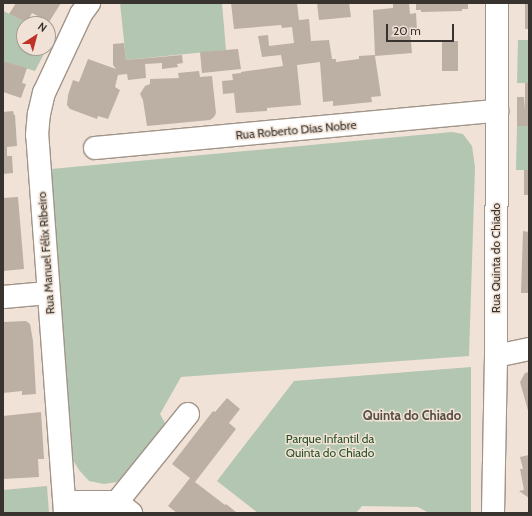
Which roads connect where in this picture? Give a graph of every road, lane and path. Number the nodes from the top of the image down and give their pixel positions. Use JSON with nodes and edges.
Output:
{"nodes":[{"id":1,"x":88,"y":3,"type":"edge"},
{"id":2,"x":497,"y":3,"type":"edge"},
{"id":3,"x":497,"y":111,"type":"junction"},
{"id":4,"x":96,"y":148,"type":"dead end"},
{"id":5,"x":48,"y":293,"type":"junction"},
{"id":6,"x":3,"y":297,"type":"edge"},
{"id":7,"x":529,"y":349,"type":"edge"},
{"id":8,"x":496,"y":356,"type":"junction"},
{"id":9,"x":188,"y":414,"type":"dead end"},
{"id":10,"x":65,"y":508,"type":"edge"},
{"id":11,"x":124,"y":508,"type":"edge"},
{"id":12,"x":493,"y":513,"type":"edge"}],
"edges":[{"from":1,"to":5,"type":"street","name":"Rua Manuel Félix Ribeiro"},
{"from":2,"to":3,"type":"street","name":"Rua Quinta do Chiado"},
{"from":3,"to":4,"type":"street","name":"Rua Roberto Dias Nobre"},
{"from":3,"to":8,"type":"street","name":"Rua Quinta do Chiado"},
{"from":5,"to":6,"type":"street"},
{"from":5,"to":10,"type":"street","name":"Rua Manuel Félix Ribeiro"},
{"from":7,"to":8,"type":"street"},
{"from":8,"to":12,"type":"street","name":"Rua Quinta do Chiado"},
{"from":9,"to":11,"type":"street"},
{"from":10,"to":11,"type":"street"}]}
